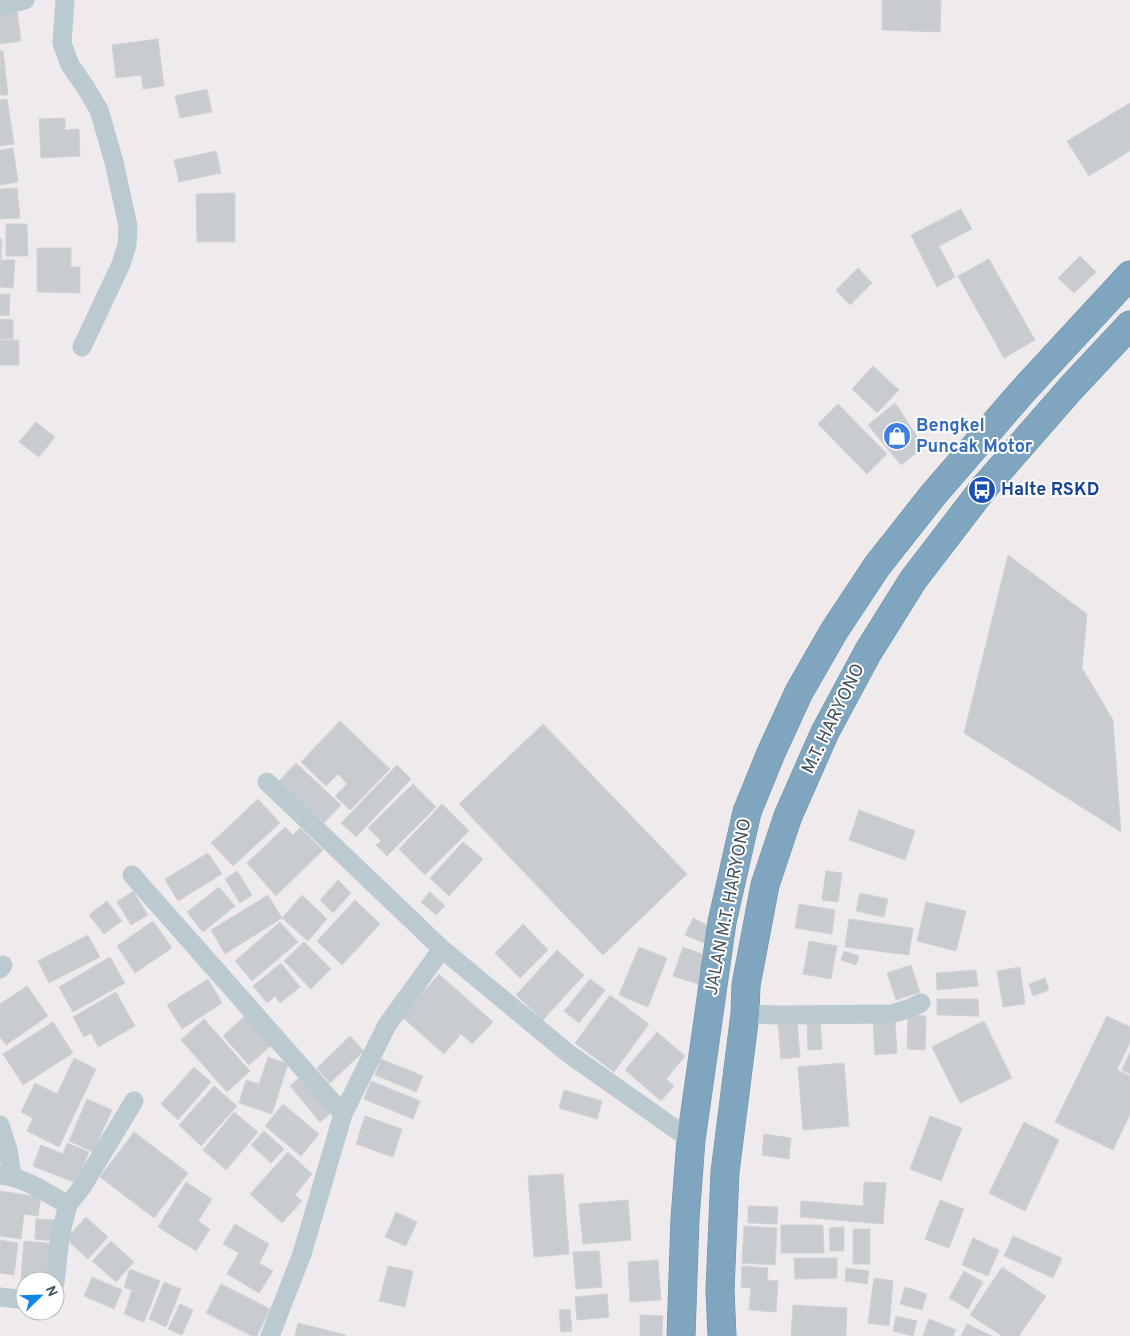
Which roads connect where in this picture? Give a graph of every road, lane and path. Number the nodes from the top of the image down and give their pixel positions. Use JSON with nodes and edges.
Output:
{"nodes":[{"id":1,"x":25,"y":0,"type":"edge"},
{"id":2,"x":65,"y":0,"type":"edge"},
{"id":3,"x":0,"y":6,"type":"edge"},
{"id":4,"x":1130,"y":275,"type":"edge"},
{"id":5,"x":1130,"y":325,"type":"edge"},
{"id":6,"x":82,"y":347,"type":"dead end"},
{"id":7,"x":266,"y":782,"type":"dead end"},
{"id":8,"x":132,"y":875,"type":"dead end"},
{"id":9,"x":442,"y":949,"type":"junction"},
{"id":10,"x":921,"y":1004,"type":"dead end"},
{"id":11,"x":745,"y":1014,"type":"junction"},
{"id":12,"x":134,"y":1101,"type":"dead end"},
{"id":13,"x":343,"y":1114,"type":"junction"},
{"id":14,"x":0,"y":1126,"type":"edge"},
{"id":15,"x":691,"y":1140,"type":"junction"},
{"id":16,"x":6,"y":1175,"type":"edge"},
{"id":17,"x":68,"y":1205,"type":"junction"},
{"id":18,"x":56,"y":1271,"type":"edge"},
{"id":19,"x":0,"y":1297,"type":"edge"},
{"id":20,"x":15,"y":1299,"type":"edge"},
{"id":21,"x":270,"y":1336,"type":"edge"},
{"id":22,"x":681,"y":1336,"type":"edge"},
{"id":23,"x":722,"y":1336,"type":"edge"}],
"edges":[{"from":1,"to":3,"type":"street"},
{"from":2,"to":6,"type":"street"},
{"from":4,"to":15,"type":"highway","name":"JALAN M.T. HARYONO"},
{"from":5,"to":11,"type":"highway","name":"M.T. HARYONO"},
{"from":7,"to":9,"type":"street"},
{"from":8,"to":13,"type":"street"},
{"from":9,"to":13,"type":"street"},
{"from":9,"to":15,"type":"street"},
{"from":10,"to":11,"type":"street"},
{"from":11,"to":23,"type":"highway","name":"M.T. HARYONO"},
{"from":12,"to":17,"type":"street"},
{"from":13,"to":21,"type":"street"},
{"from":14,"to":16,"type":"street"},
{"from":15,"to":22,"type":"highway","name":"JALAN M.T. HARYONO"},
{"from":16,"to":17,"type":"street"},
{"from":17,"to":18,"type":"street"},
{"from":19,"to":20,"type":"street"}]}
